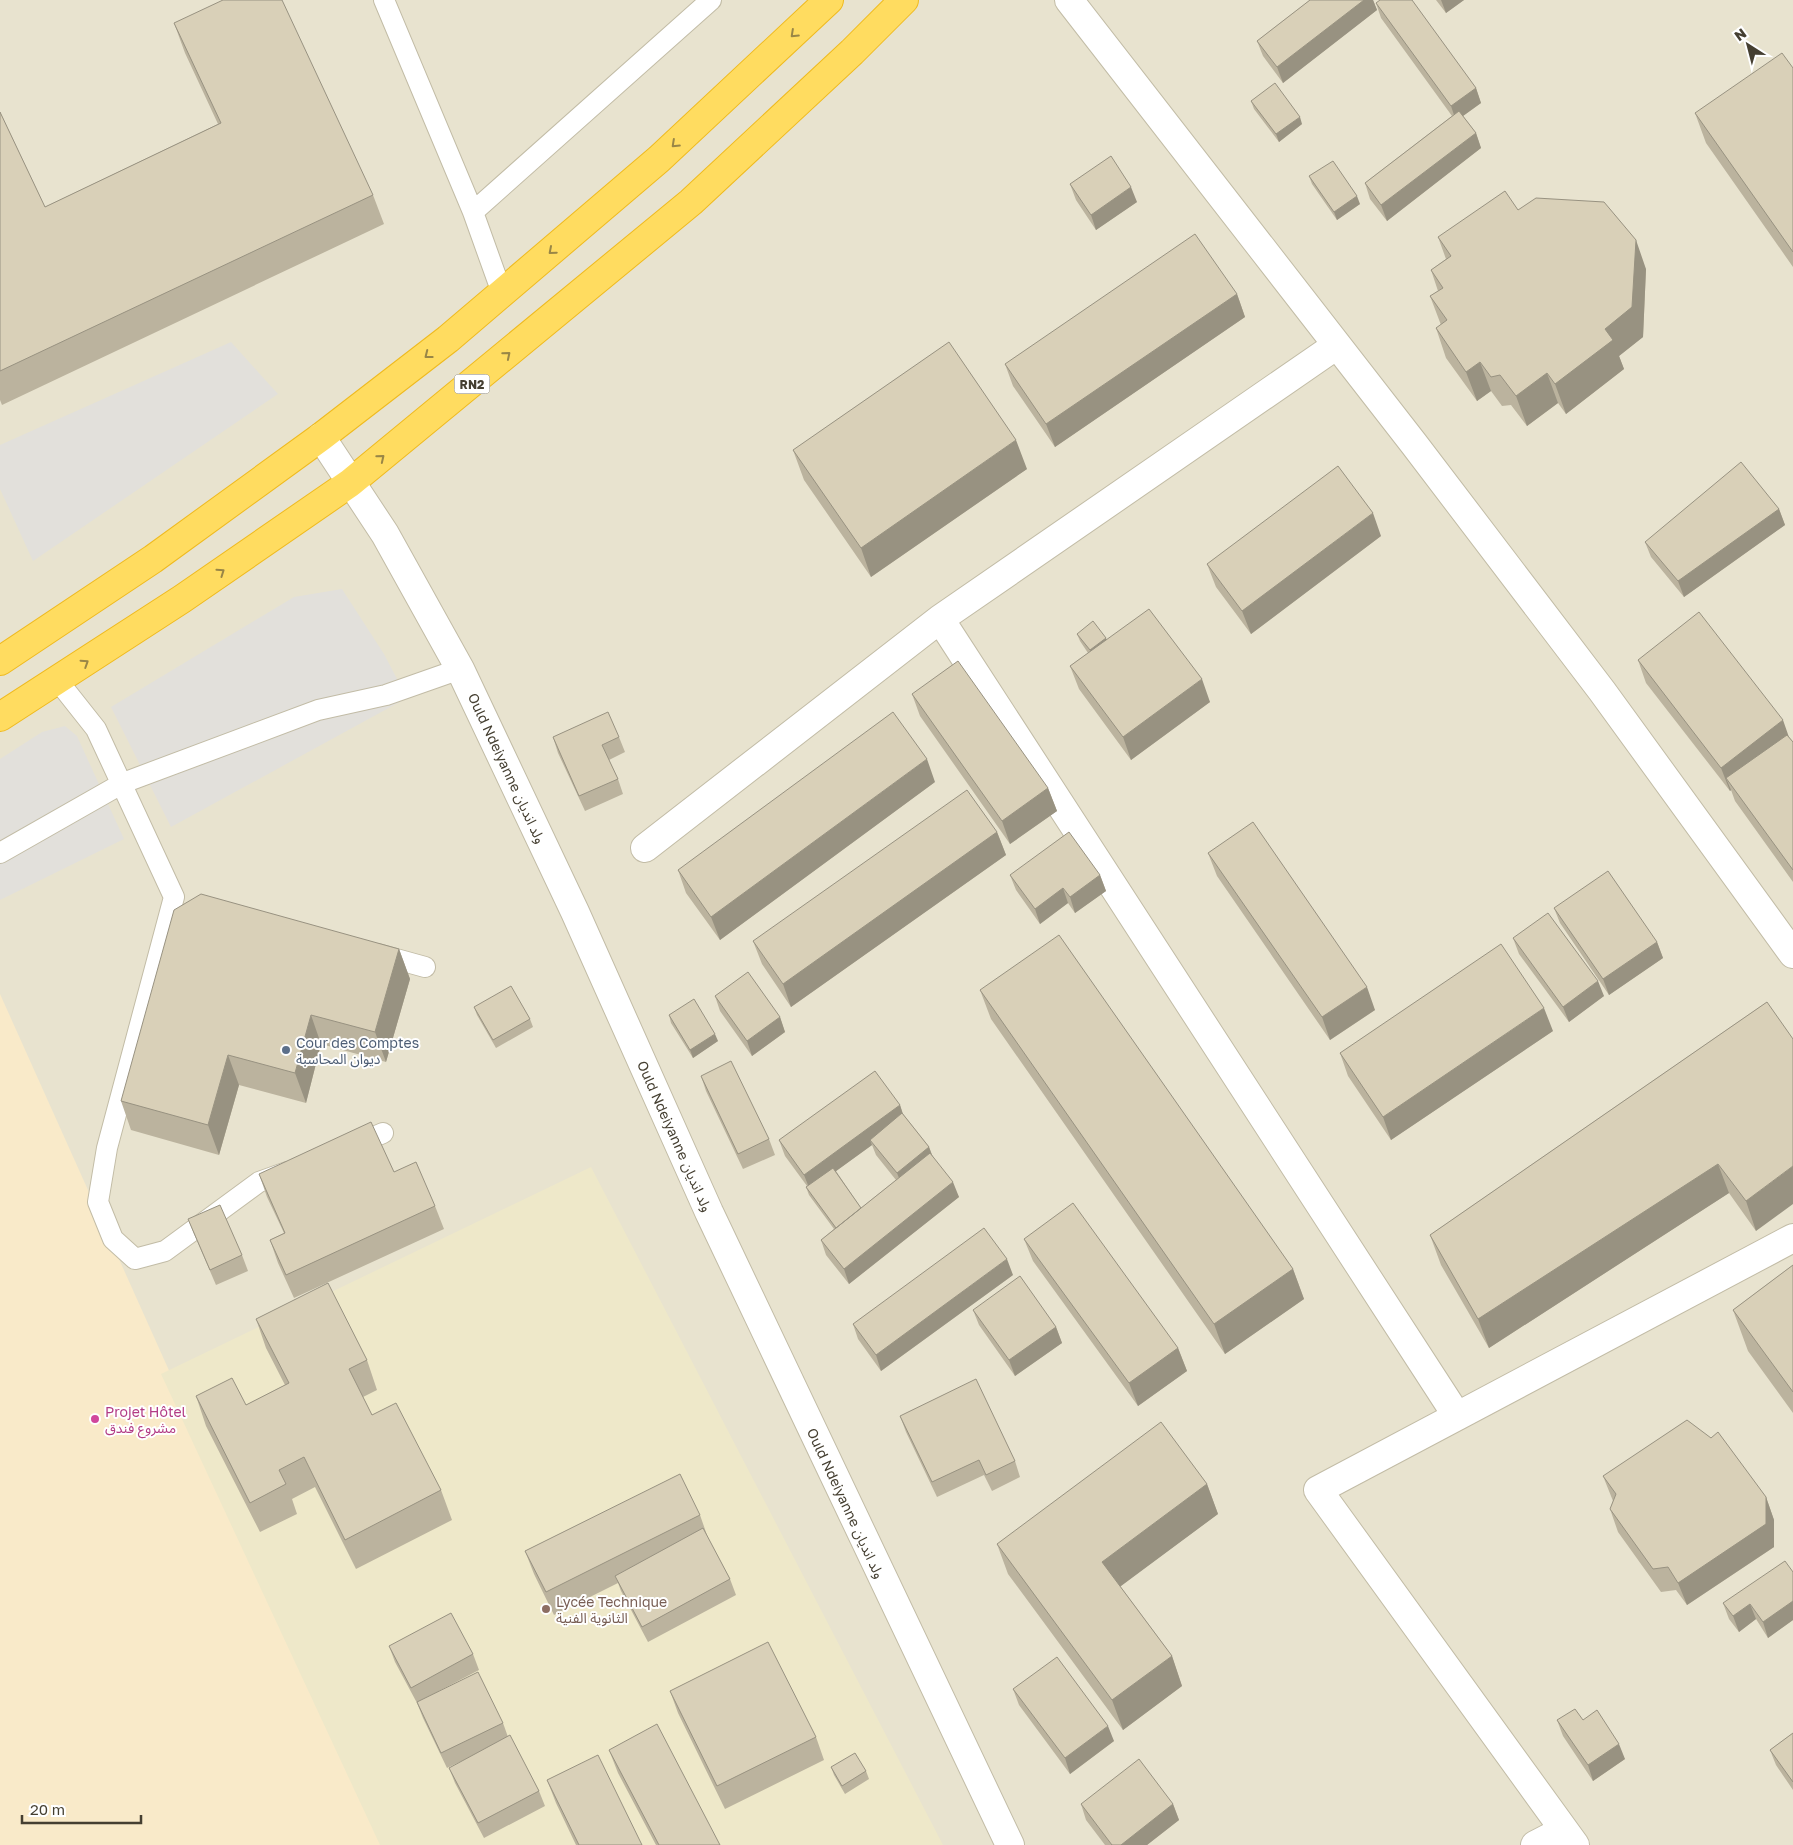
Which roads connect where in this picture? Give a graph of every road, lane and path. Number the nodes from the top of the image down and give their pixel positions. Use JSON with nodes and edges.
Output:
{"nodes":[{"id":1,"x":384,"y":0,"type":"edge"},
{"id":2,"x":711,"y":0,"type":"edge"},
{"id":3,"x":904,"y":0,"type":"edge"},
{"id":4,"x":1069,"y":0,"type":"edge"},
{"id":5,"x":821,"y":3,"type":"edge"},
{"id":6,"x":473,"y":212,"type":"junction"},
{"id":7,"x":502,"y":293,"type":"junction"},
{"id":8,"x":1337,"y":345,"type":"junction"},
{"id":9,"x":321,"y":438,"type":"junction"},
{"id":10,"x":350,"y":483,"type":"junction"},
{"id":11,"x":940,"y":619,"type":"junction"},
{"id":12,"x":0,"y":661,"type":"edge"},
{"id":13,"x":460,"y":668,"type":"junction"},
{"id":14,"x":58,"y":681,"type":"junction"},
{"id":15,"x":0,"y":717,"type":"edge"},
{"id":16,"x":122,"y":783,"type":"junction"},
{"id":17,"x":645,"y":848,"type":"dead end"},
{"id":18,"x":0,"y":853,"type":"edge"},
{"id":19,"x":360,"y":949,"type":"edge"},
{"id":20,"x":1793,"y":954,"type":"edge"},
{"id":21,"x":425,"y":967,"type":"dead end"},
{"id":22,"x":383,"y":1133,"type":"dead end"},
{"id":23,"x":333,"y":1155,"type":"edge"},
{"id":24,"x":305,"y":1165,"type":"edge"},
{"id":25,"x":1793,"y":1238,"type":"edge"},
{"id":26,"x":1457,"y":1416,"type":"junction"},
{"id":27,"x":1569,"y":1837,"type":"edge"},
{"id":28,"x":1010,"y":1845,"type":"edge"},
{"id":29,"x":1535,"y":1845,"type":"edge"}],
"edges":[{"from":1,"to":6,"type":"lane"},
{"from":2,"to":6,"type":"lane"},
{"from":10,"to":3,"type":"highway","number":"RN2","one_way":true},
{"from":4,"to":8,"type":"street"},
{"from":5,"to":7,"type":"highway","one_way":true},
{"from":6,"to":7,"type":"lane"},
{"from":7,"to":9,"type":"highway","one_way":true},
{"from":8,"to":11,"type":"street"},
{"from":8,"to":20,"type":"street"},
{"from":9,"to":10,"type":"street","name":"Ould Ndeiyanne ولد انديان"},
{"from":9,"to":12,"type":"highway"},
{"from":10,"to":13,"type":"street","name":"Ould Ndeiyanne ولد انديان"},
{"from":14,"to":10,"type":"highway","number":"RN2","one_way":true},
{"from":11,"to":17,"type":"street"},
{"from":11,"to":26,"type":"street"},
{"from":13,"to":16,"type":"lane"},
{"from":13,"to":28,"type":"street","name":"Ould Ndeiyanne ولد انديان"},
{"from":14,"to":15,"type":"highway","number":"RN2"},
{"from":14,"to":16,"type":"lane"},
{"from":16,"to":18,"type":"lane"},
{"from":16,"to":24,"type":"lane"},
{"from":19,"to":21,"type":"lane"},
{"from":22,"to":23,"type":"lane"},
{"from":25,"to":26,"type":"street"},
{"from":26,"to":27,"type":"street"},
{"from":27,"to":29,"type":"street"}]}
